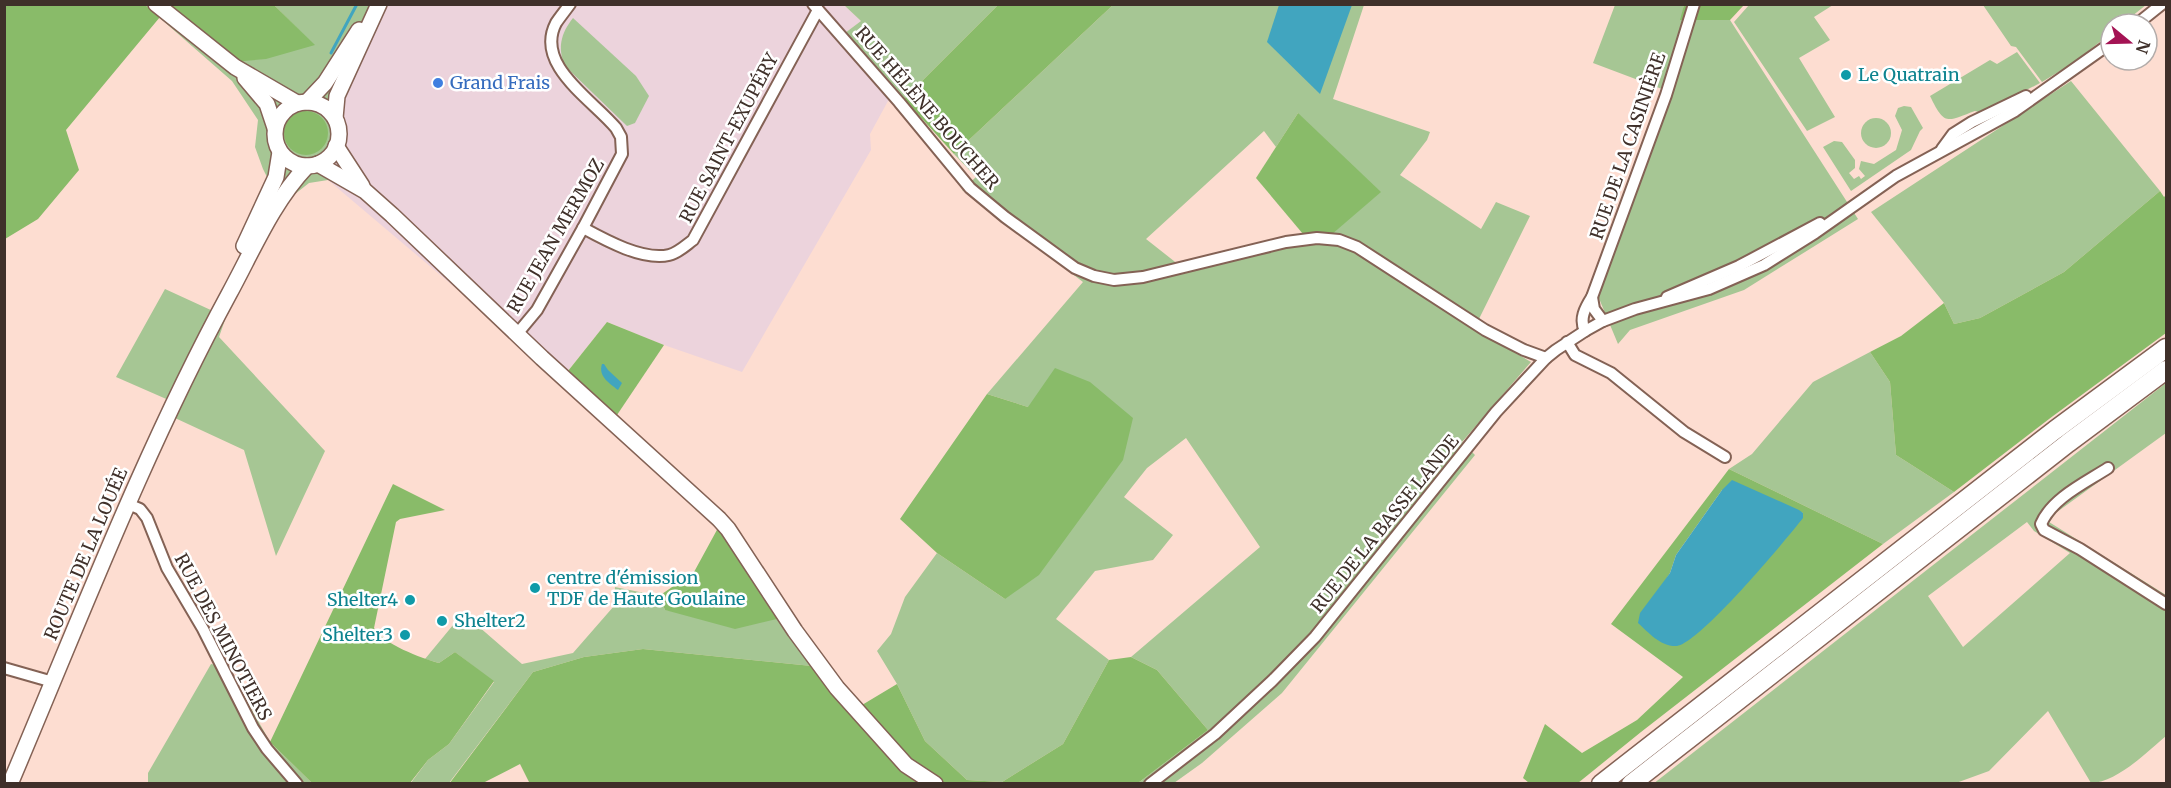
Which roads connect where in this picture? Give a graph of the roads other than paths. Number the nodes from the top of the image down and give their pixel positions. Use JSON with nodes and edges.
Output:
{"nodes":[{"id":1,"x":156,"y":4,"type":"edge"},
{"id":2,"x":376,"y":4,"type":"edge"},
{"id":3,"x":570,"y":4,"type":"edge"},
{"id":4,"x":1694,"y":4,"type":"edge"},
{"id":5,"x":815,"y":7,"type":"edge"},
{"id":6,"x":2099,"y":52,"type":"edge"},
{"id":7,"x":235,"y":67,"type":"junction"},
{"id":8,"x":302,"y":102,"type":"junction"},
{"id":9,"x":335,"y":118,"type":"junction"},
{"id":10,"x":275,"y":128,"type":"junction"},
{"id":11,"x":336,"y":146,"type":"junction"},
{"id":12,"x":280,"y":152,"type":"junction"},
{"id":13,"x":313,"y":165,"type":"junction"},
{"id":14,"x":365,"y":191,"type":"junction"},
{"id":15,"x":583,"y":228,"type":"junction"},
{"id":16,"x":1592,"y":297,"type":"junction"},
{"id":17,"x":1603,"y":321,"type":"junction"},
{"id":18,"x":1585,"y":331,"type":"junction"},
{"id":19,"x":517,"y":334,"type":"junction"},
{"id":20,"x":1567,"y":342,"type":"junction"},
{"id":21,"x":203,"y":343,"type":"junction"},
{"id":22,"x":2166,"y":348,"type":"edge"},
{"id":23,"x":1546,"y":358,"type":"junction"},
{"id":24,"x":2166,"y":370,"type":"edge"},
{"id":25,"x":1725,"y":457,"type":"dead end"},
{"id":26,"x":2108,"y":468,"type":"dead end"},
{"id":27,"x":128,"y":504,"type":"junction"},
{"id":28,"x":2166,"y":604,"type":"edge"},
{"id":29,"x":4,"y":668,"type":"edge"},
{"id":30,"x":53,"y":682,"type":"junction"},
{"id":31,"x":10,"y":783,"type":"edge"},
{"id":32,"x":297,"y":783,"type":"edge"},
{"id":33,"x":935,"y":783,"type":"edge"},
{"id":34,"x":1150,"y":783,"type":"edge"},
{"id":35,"x":1601,"y":783,"type":"edge"},
{"id":36,"x":1630,"y":783,"type":"edge"}],
"edges":[{"from":1,"to":7,"type":"main road"},
{"from":2,"to":8,"type":"main road"},
{"from":2,"to":9,"type":"main road"},
{"from":3,"to":15,"type":"street","name":"RUE JEAN MERMOZ"},
{"from":4,"to":16,"type":"street","name":"RUE DE LA CASINIÈRE"},
{"from":5,"to":15,"type":"street","name":"RUE SAINT-EXUPÉRY"},
{"from":5,"to":23,"type":"street","name":"RUE HÉLÈNE BOUCHER"},
{"from":6,"to":17,"type":"street","name":"RUE DE LA BASSE LANDE"},
{"from":7,"to":8,"type":"main road"},
{"from":7,"to":10,"type":"main road"},
{"from":8,"to":9,"type":"main road"},
{"from":8,"to":10,"type":"main road"},
{"from":9,"to":11,"type":"main road"},
{"from":10,"to":12,"type":"main road"},
{"from":11,"to":13,"type":"main road"},
{"from":11,"to":14,"type":"main road"},
{"from":12,"to":13,"type":"main road"},
{"from":12,"to":21,"type":"main road","name":"ROUTE DE LA LOUÉE"},
{"from":13,"to":14,"type":"main road"},
{"from":13,"to":21,"type":"main road","name":"ROUTE DE LA LOUÉE"},
{"from":14,"to":19,"type":"main road"},
{"from":15,"to":19,"type":"street","name":"RUE JEAN MERMOZ"},
{"from":16,"to":17,"type":"street"},
{"from":16,"to":18,"type":"street","name":"RUE DE LA CASINIÈRE"},
{"from":17,"to":18,"type":"street","name":"RUE DE LA BASSE LANDE"},
{"from":18,"to":20,"type":"street","name":"RUE DE LA BASSE LANDE"},
{"from":19,"to":33,"type":"main road"},
{"from":20,"to":23,"type":"street","name":"RUE DE LA BASSE LANDE"},
{"from":20,"to":25,"type":"street"},
{"from":21,"to":27,"type":"main road","name":"ROUTE DE LA LOUÉE"},
{"from":22,"to":35,"type":"highway"},
{"from":23,"to":34,"type":"street","name":"RUE DE LA BASSE LANDE"},
{"from":24,"to":36,"type":"highway"},
{"from":26,"to":28,"type":"street"},
{"from":27,"to":30,"type":"main road","name":"ROUTE DE LA LOUÉE"},
{"from":27,"to":32,"type":"street","name":"RUE DES MINOTIERS"},
{"from":29,"to":30,"type":"street"},
{"from":30,"to":31,"type":"main road","name":"ROUTE DE LA LOUÉE"}]}
